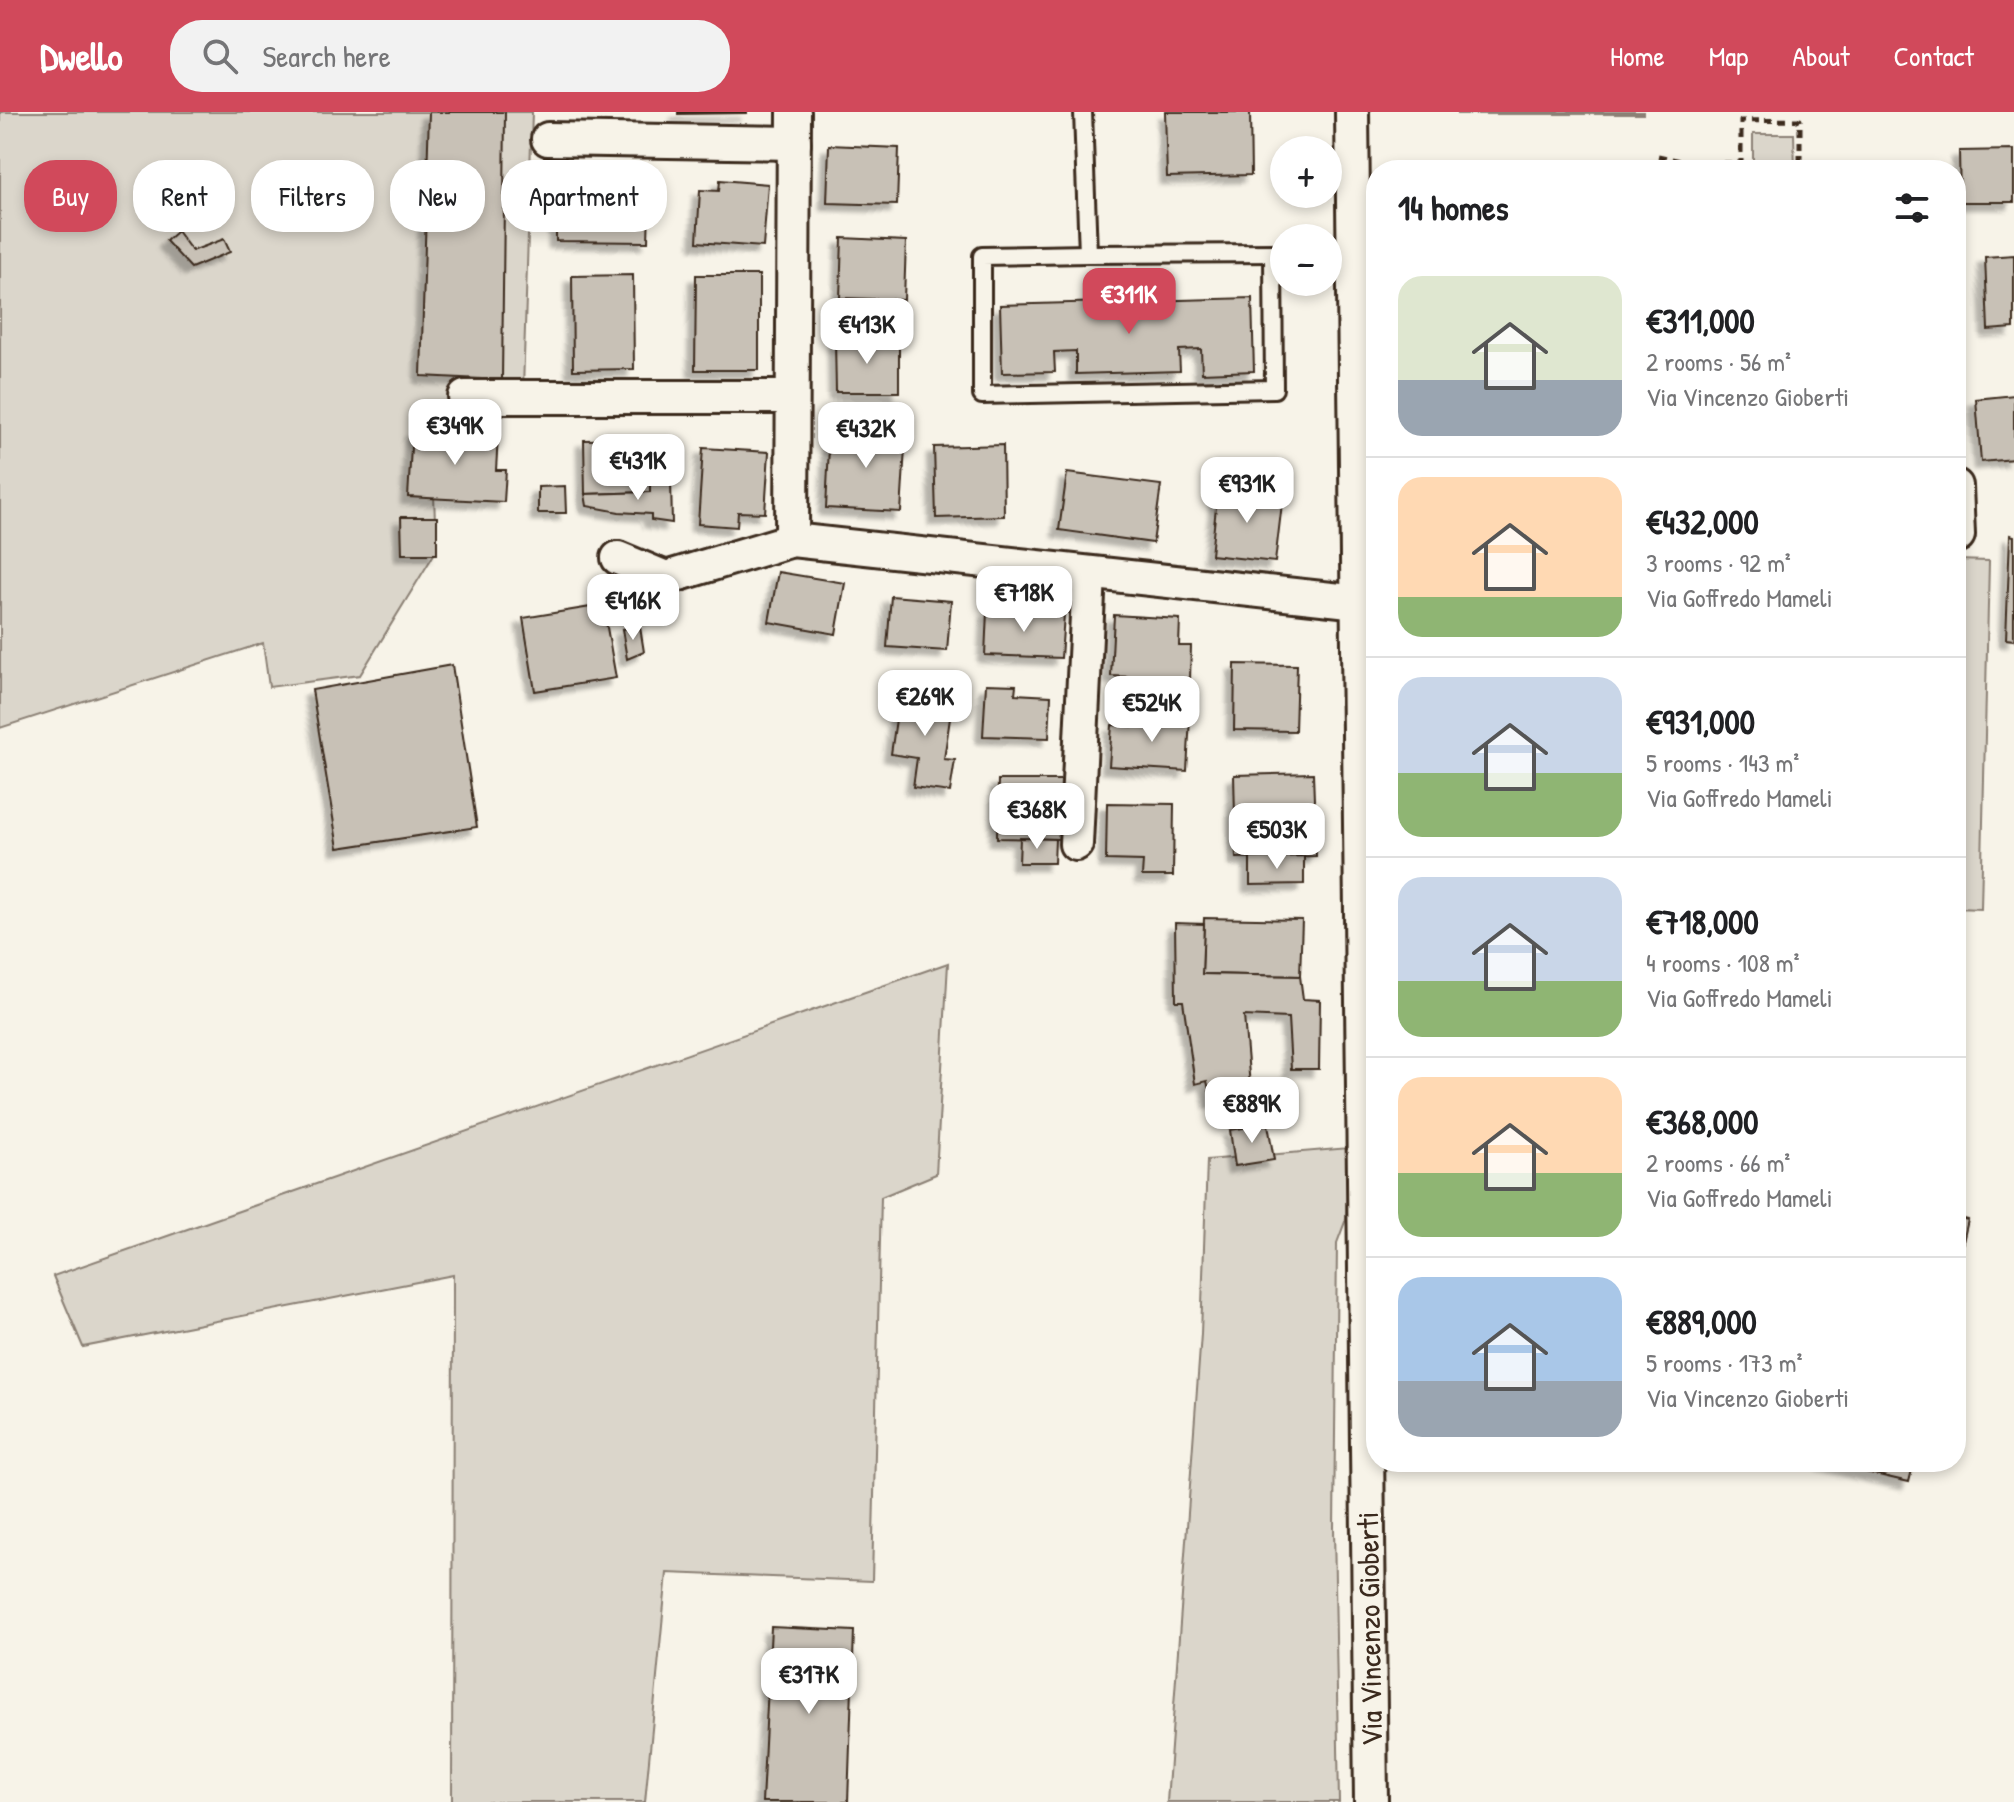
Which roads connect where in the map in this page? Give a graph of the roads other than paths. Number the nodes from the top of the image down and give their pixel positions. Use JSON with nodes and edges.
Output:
{"nodes":[{"id":1,"x":1083,"y":112,"type":"edge"},
{"id":2,"x":1352,"y":112,"type":"edge"},
{"id":3,"x":794,"y":128,"type":"edge"},
{"id":4,"x":548,"y":139,"type":"dead end"},
{"id":5,"x":1342,"y":252,"type":"edge"},
{"id":6,"x":1270,"y":253,"type":"edge"},
{"id":7,"x":1088,"y":254,"type":"junction"},
{"id":8,"x":1277,"y":296,"type":"edge"},
{"id":9,"x":465,"y":397,"type":"dead end"},
{"id":10,"x":792,"y":397,"type":"junction"},
{"id":11,"x":1366,"y":515,"type":"edge"},
{"id":12,"x":1366,"y":536,"type":"edge"},
{"id":13,"x":792,"y":540,"type":"junction"},
{"id":14,"x":618,"y":558,"type":"dead end"},
{"id":15,"x":1089,"y":574,"type":"junction"},
{"id":16,"x":1359,"y":602,"type":"junction"},
{"id":17,"x":1366,"y":830,"type":"edge"},
{"id":18,"x":1076,"y":844,"type":"dead end"},
{"id":19,"x":1370,"y":1472,"type":"edge"},
{"id":20,"x":1371,"y":1802,"type":"edge"}],
"edges":[{"from":1,"to":7,"type":"lane"},
{"from":2,"to":5,"type":"street","name":"Via Vincenzo Gioberti"},
{"from":3,"to":4,"type":"street"},
{"from":3,"to":10,"type":"street"},
{"from":5,"to":11,"type":"street","name":"Via Vincenzo Gioberti"},
{"from":6,"to":7,"type":"lane"},
{"from":7,"to":8,"type":"lane"},
{"from":9,"to":10,"type":"street"},
{"from":10,"to":13,"type":"street"},
{"from":12,"to":16,"type":"street","name":"Via Vincenzo Gioberti"},
{"from":13,"to":14,"type":"street"},
{"from":13,"to":15,"type":"street"},
{"from":15,"to":16,"type":"street"},
{"from":15,"to":18,"type":"street"},
{"from":16,"to":17,"type":"street","name":"Via Vincenzo Gioberti"},
{"from":19,"to":20,"type":"street","name":"Via Vincenzo Gioberti"}]}
